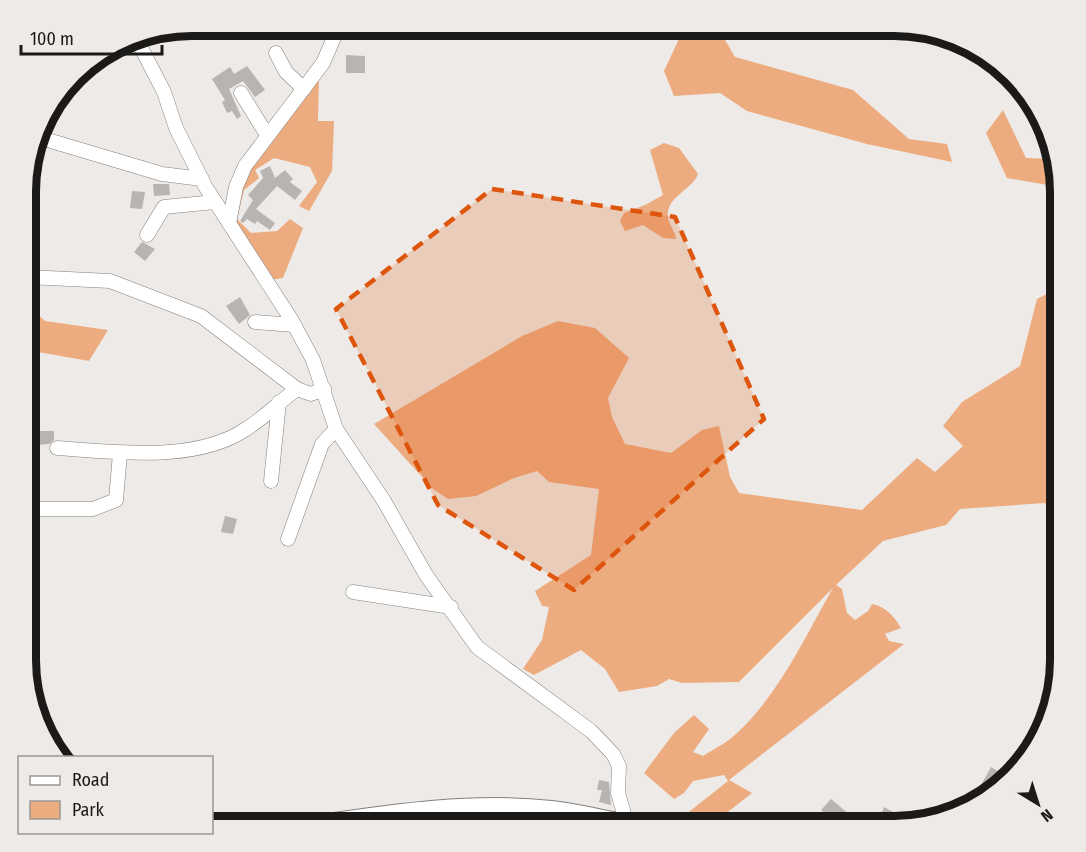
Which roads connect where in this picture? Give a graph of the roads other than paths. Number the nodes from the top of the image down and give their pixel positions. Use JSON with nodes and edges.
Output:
{"nodes":[{"id":1,"x":334,"y":36,"type":"edge"},
{"id":2,"x":140,"y":45,"type":"edge"},
{"id":3,"x":276,"y":53,"type":"dead end"},
{"id":4,"x":304,"y":89,"type":"junction"},
{"id":5,"x":241,"y":93,"type":"dead end"},
{"id":6,"x":267,"y":135,"type":"junction"},
{"id":7,"x":51,"y":141,"type":"dead end"},
{"id":8,"x":202,"y":179,"type":"junction"},
{"id":9,"x":215,"y":202,"type":"junction"},
{"id":10,"x":229,"y":223,"type":"junction"},
{"id":11,"x":147,"y":235,"type":"dead end"},
{"id":12,"x":36,"y":277,"type":"edge"},
{"id":13,"x":255,"y":322,"type":"dead end"},
{"id":14,"x":294,"y":325,"type":"junction"},
{"id":15,"x":297,"y":389,"type":"junction"},
{"id":16,"x":324,"y":389,"type":"junction"},
{"id":17,"x":279,"y":402,"type":"junction"},
{"id":18,"x":336,"y":429,"type":"junction"},
{"id":19,"x":57,"y":448,"type":"dead end"},
{"id":20,"x":120,"y":453,"type":"junction"},
{"id":21,"x":272,"y":481,"type":"dead end"},
{"id":22,"x":36,"y":509,"type":"edge"},
{"id":23,"x":288,"y":538,"type":"dead end"},
{"id":24,"x":353,"y":592,"type":"dead end"},
{"id":25,"x":451,"y":608,"type":"junction"},
{"id":26,"x":401,"y":816,"type":"edge"},
{"id":27,"x":417,"y":816,"type":"edge"},
{"id":28,"x":454,"y":816,"type":"edge"},
{"id":29,"x":584,"y":816,"type":"edge"},
{"id":30,"x":630,"y":816,"type":"edge"}],
"edges":[{"from":1,"to":4,"type":"street"},
{"from":2,"to":8,"type":"street"},
{"from":3,"to":4,"type":"street"},
{"from":4,"to":6,"type":"street"},
{"from":5,"to":6,"type":"street"},
{"from":6,"to":10,"type":"street"},
{"from":7,"to":8,"type":"street"},
{"from":8,"to":9,"type":"street"},
{"from":9,"to":10,"type":"street"},
{"from":9,"to":11,"type":"street"},
{"from":10,"to":14,"type":"street"},
{"from":12,"to":15,"type":"street"},
{"from":13,"to":14,"type":"street"},
{"from":14,"to":16,"type":"street"},
{"from":15,"to":16,"type":"street"},
{"from":15,"to":17,"type":"street"},
{"from":16,"to":18,"type":"street"},
{"from":17,"to":20,"type":"street"},
{"from":17,"to":21,"type":"street"},
{"from":18,"to":23,"type":"street"},
{"from":18,"to":25,"type":"street"},
{"from":19,"to":20,"type":"street"},
{"from":20,"to":22,"type":"street"},
{"from":24,"to":25,"type":"street"},
{"from":25,"to":30,"type":"street"},
{"from":26,"to":27,"type":"street"},
{"from":28,"to":29,"type":"main road"}]}
